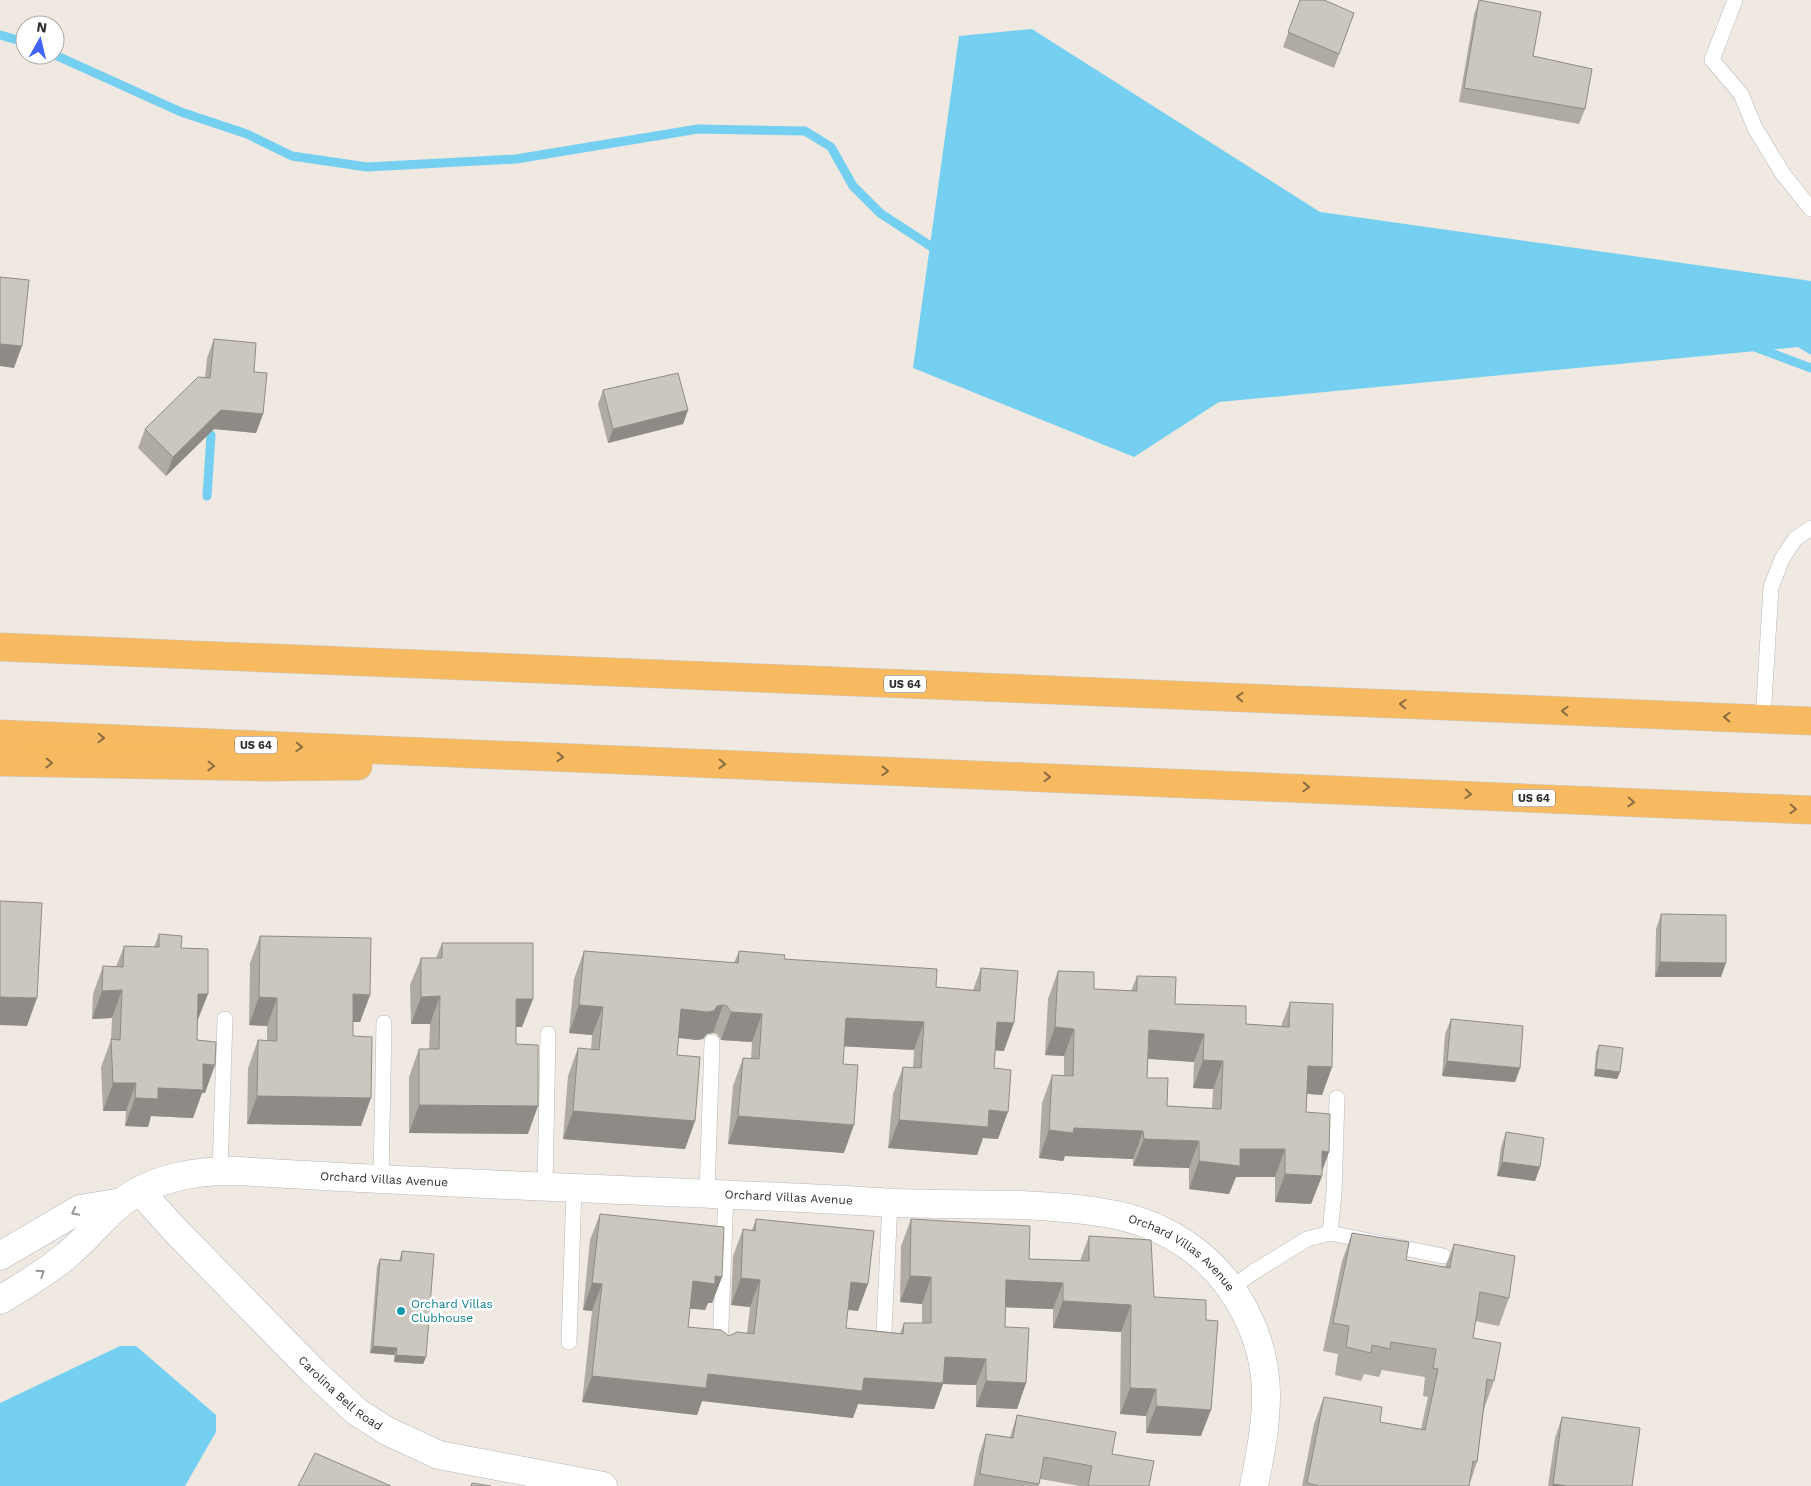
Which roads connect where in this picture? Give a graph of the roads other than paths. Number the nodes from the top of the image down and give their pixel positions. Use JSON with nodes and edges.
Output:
{"nodes":[{"id":1,"x":1734,"y":0,"type":"edge"},
{"id":2,"x":1811,"y":209,"type":"edge"},
{"id":3,"x":1811,"y":528,"type":"edge"},
{"id":4,"x":0,"y":647,"type":"edge"},
{"id":5,"x":1763,"y":719,"type":"junction"},
{"id":6,"x":1811,"y":721,"type":"edge"},
{"id":7,"x":0,"y":734,"type":"edge"},
{"id":8,"x":511,"y":755,"type":"junction"},
{"id":9,"x":0,"y":762,"type":"edge"},
{"id":10,"x":1811,"y":810,"type":"edge"},
{"id":11,"x":225,"y":1019,"type":"dead end"},
{"id":12,"x":384,"y":1022,"type":"dead end"},
{"id":13,"x":548,"y":1034,"type":"dead end"},
{"id":14,"x":712,"y":1042,"type":"dead end"},
{"id":15,"x":1336,"y":1098,"type":"dead end"},
{"id":16,"x":220,"y":1171,"type":"junction"},
{"id":17,"x":381,"y":1179,"type":"junction"},
{"id":18,"x":545,"y":1186,"type":"junction"},
{"id":19,"x":574,"y":1188,"type":"junction"},
{"id":20,"x":716,"y":1193,"type":"junction"},
{"id":21,"x":131,"y":1196,"type":"junction"},
{"id":22,"x":890,"y":1203,"type":"junction"},
{"id":23,"x":1330,"y":1233,"type":"junction"},
{"id":24,"x":0,"y":1256,"type":"edge"},
{"id":25,"x":1443,"y":1256,"type":"dead end"},
{"id":26,"x":1232,"y":1288,"type":"junction"},
{"id":27,"x":0,"y":1300,"type":"edge"},
{"id":28,"x":568,"y":1342,"type":"dead end"},
{"id":29,"x":882,"y":1351,"type":"edge"},
{"id":30,"x":720,"y":1353,"type":"edge"},
{"id":31,"x":603,"y":1486,"type":"edge"},
{"id":32,"x":1254,"y":1486,"type":"edge"}],
"edges":[{"from":1,"to":2,"type":"lane"},
{"from":3,"to":5,"type":"lane"},
{"from":5,"to":4,"type":"highway","number":"US 64","one_way":true},
{"from":5,"to":6,"type":"highway","number":"US 64"},
{"from":7,"to":8,"type":"highway","number":"US 64","one_way":true},
{"from":9,"to":8,"type":"highway","one_way":true},
{"from":8,"to":10,"type":"highway","number":"US 64","one_way":true},
{"from":11,"to":16,"type":"lane"},
{"from":12,"to":17,"type":"lane"},
{"from":13,"to":18,"type":"lane"},
{"from":14,"to":20,"type":"lane"},
{"from":15,"to":23,"type":"lane"},
{"from":16,"to":17,"type":"street","name":"Orchard Villas Avenue"},
{"from":16,"to":21,"type":"street","name":"Orchard Villas Avenue"},
{"from":17,"to":18,"type":"street","name":"Orchard Villas Avenue"},
{"from":18,"to":19,"type":"street","name":"Orchard Villas Avenue"},
{"from":19,"to":20,"type":"street","name":"Orchard Villas Avenue"},
{"from":19,"to":28,"type":"lane"},
{"from":20,"to":22,"type":"street","name":"Orchard Villas Avenue"},
{"from":20,"to":30,"type":"lane"},
{"from":21,"to":24,"type":"street","name":"Orchard Villas Avenue","one_way":true},
{"from":27,"to":21,"type":"street","name":"Orchard Villas Avenue","one_way":true},
{"from":21,"to":31,"type":"street","name":"Carolina Bell Road"},
{"from":22,"to":26,"type":"street","name":"Orchard Villas Avenue"},
{"from":22,"to":29,"type":"lane"},
{"from":23,"to":25,"type":"lane"},
{"from":23,"to":26,"type":"lane"},
{"from":26,"to":32,"type":"street","name":"Orchard Villas Avenue"}]}
